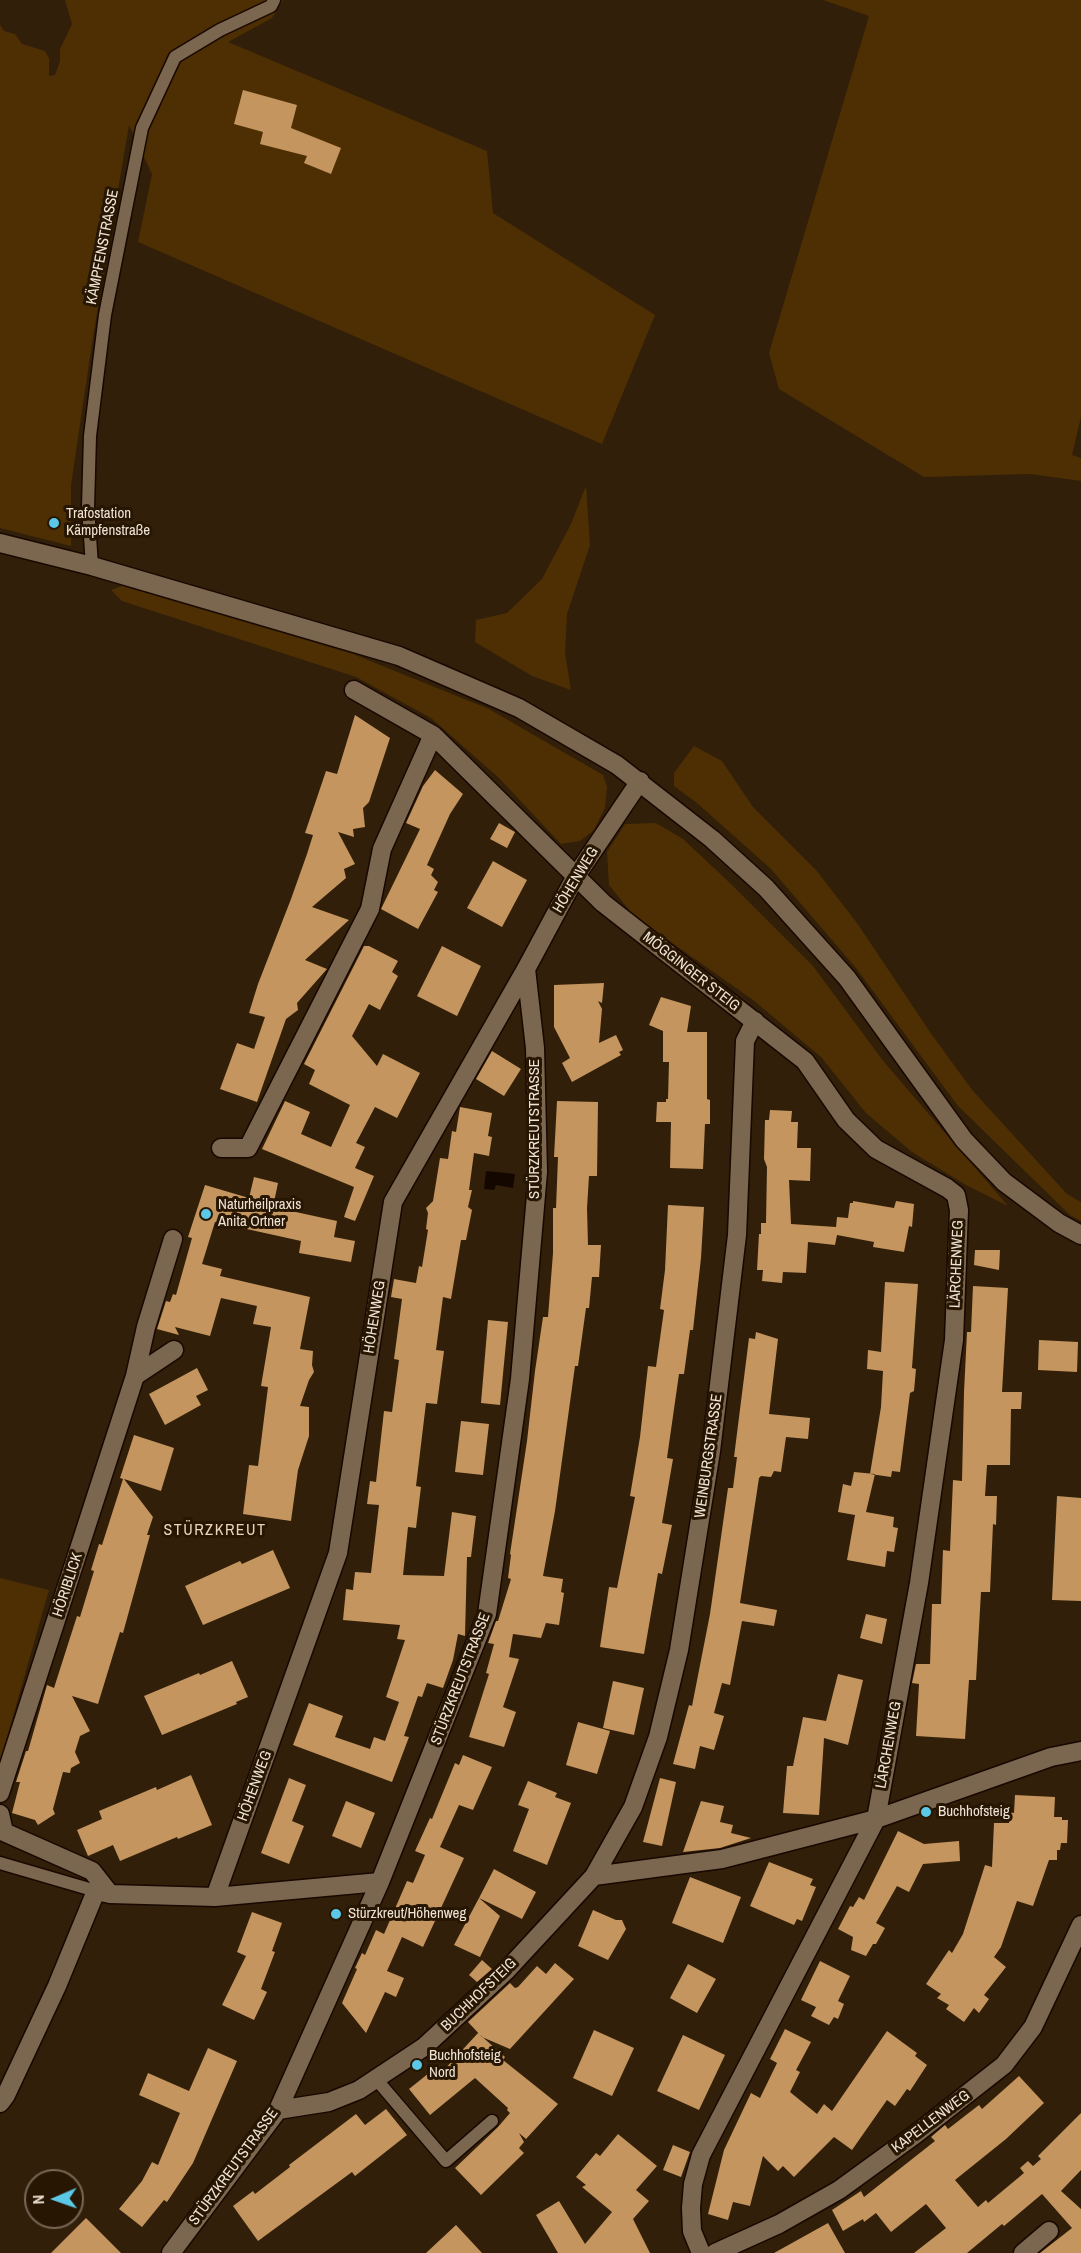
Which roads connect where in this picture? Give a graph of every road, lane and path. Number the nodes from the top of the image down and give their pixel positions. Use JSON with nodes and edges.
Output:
{"nodes":[{"id":1,"x":274,"y":0,"type":"edge"},
{"id":2,"x":0,"y":543,"type":"edge"},
{"id":3,"x":92,"y":566,"type":"junction"},
{"id":4,"x":354,"y":690,"type":"dead end"},
{"id":5,"x":433,"y":735,"type":"junction"},
{"id":6,"x":640,"y":781,"type":"junction"},
{"id":7,"x":576,"y":876,"type":"junction"},
{"id":8,"x":526,"y":969,"type":"junction"},
{"id":9,"x":755,"y":1021,"type":"junction"},
{"id":10,"x":221,"y":1148,"type":"dead end"},
{"id":11,"x":956,"y":1195,"type":"joint"},
{"id":12,"x":1081,"y":1235,"type":"edge"},
{"id":13,"x":173,"y":1239,"type":"dead end"},
{"id":14,"x":174,"y":1350,"type":"dead end"},
{"id":15,"x":135,"y":1376,"type":"junction"},
{"id":16,"x":1081,"y":1751,"type":"edge"},
{"id":17,"x":0,"y":1793,"type":"edge"},
{"id":18,"x":0,"y":1814,"type":"edge"},
{"id":19,"x":876,"y":1819,"type":"junction"},
{"id":20,"x":0,"y":1863,"type":"edge"},
{"id":21,"x":594,"y":1876,"type":"junction"},
{"id":22,"x":381,"y":1882,"type":"junction"},
{"id":23,"x":103,"y":1892,"type":"junction"},
{"id":24,"x":215,"y":1897,"type":"junction"},
{"id":25,"x":1081,"y":1925,"type":"edge"},
{"id":26,"x":376,"y":2079,"type":"junction"},
{"id":27,"x":0,"y":2103,"type":"edge"},
{"id":28,"x":278,"y":2110,"type":"junction"},
{"id":29,"x":492,"y":2121,"type":"dead end"},
{"id":30,"x":1049,"y":2231,"type":"dead end"},
{"id":31,"x":171,"y":2253,"type":"edge"},
{"id":32,"x":701,"y":2253,"type":"edge"},
{"id":33,"x":715,"y":2253,"type":"edge"},
{"id":34,"x":1023,"y":2253,"type":"edge"}],
"edges":[{"from":1,"to":3,"type":"lane","name":"KÄMPFENSTRASSE"},
{"from":2,"to":3,"type":"street"},
{"from":3,"to":6,"type":"street"},
{"from":4,"to":5,"type":"street","name":"MÖGGINGER STEIG"},
{"from":5,"to":7,"type":"street","name":"MÖGGINGER STEIG"},
{"from":5,"to":10,"type":"street"},
{"from":6,"to":7,"type":"street","name":"HÖHENWEG"},
{"from":6,"to":12,"type":"street"},
{"from":7,"to":8,"type":"street","name":"HÖHENWEG"},
{"from":7,"to":9,"type":"street","name":"MÖGGINGER STEIG"},
{"from":8,"to":22,"type":"street","name":"STÜRZKREUTSTRASSE"},
{"from":8,"to":24,"type":"street","name":"HÖHENWEG"},
{"from":9,"to":11,"type":"street","name":"MÖGGINGER STEIG"},
{"from":9,"to":21,"type":"street","name":"WEINBURGSTRASSE"},
{"from":11,"to":19,"type":"street","name":"LÄRCHENWEG"},
{"from":13,"to":15,"type":"street","name":"HÖRIBLICK"},
{"from":14,"to":15,"type":"street"},
{"from":15,"to":17,"type":"street","name":"HÖRIBLICK"},
{"from":16,"to":19,"type":"street"},
{"from":18,"to":23,"type":"street"},
{"from":19,"to":21,"type":"street"},
{"from":19,"to":32,"type":"street","name":"LÄRCHENWEG"},
{"from":20,"to":23,"type":"lane"},
{"from":21,"to":26,"type":"street","name":"BUCHHOFSTEIG"},
{"from":22,"to":24,"type":"street"},
{"from":22,"to":28,"type":"street","name":"STÜRZKREUTSTRASSE"},
{"from":23,"to":24,"type":"street"},
{"from":23,"to":27,"type":"street"},
{"from":25,"to":33,"type":"street","name":"KAPELLENWEG"},
{"from":26,"to":28,"type":"street","name":"BUCHHOFSTEIG"},
{"from":26,"to":29,"type":"lane"},
{"from":28,"to":31,"type":"street","name":"STÜRZKREUTSTRASSE"},
{"from":30,"to":34,"type":"street"}]}
